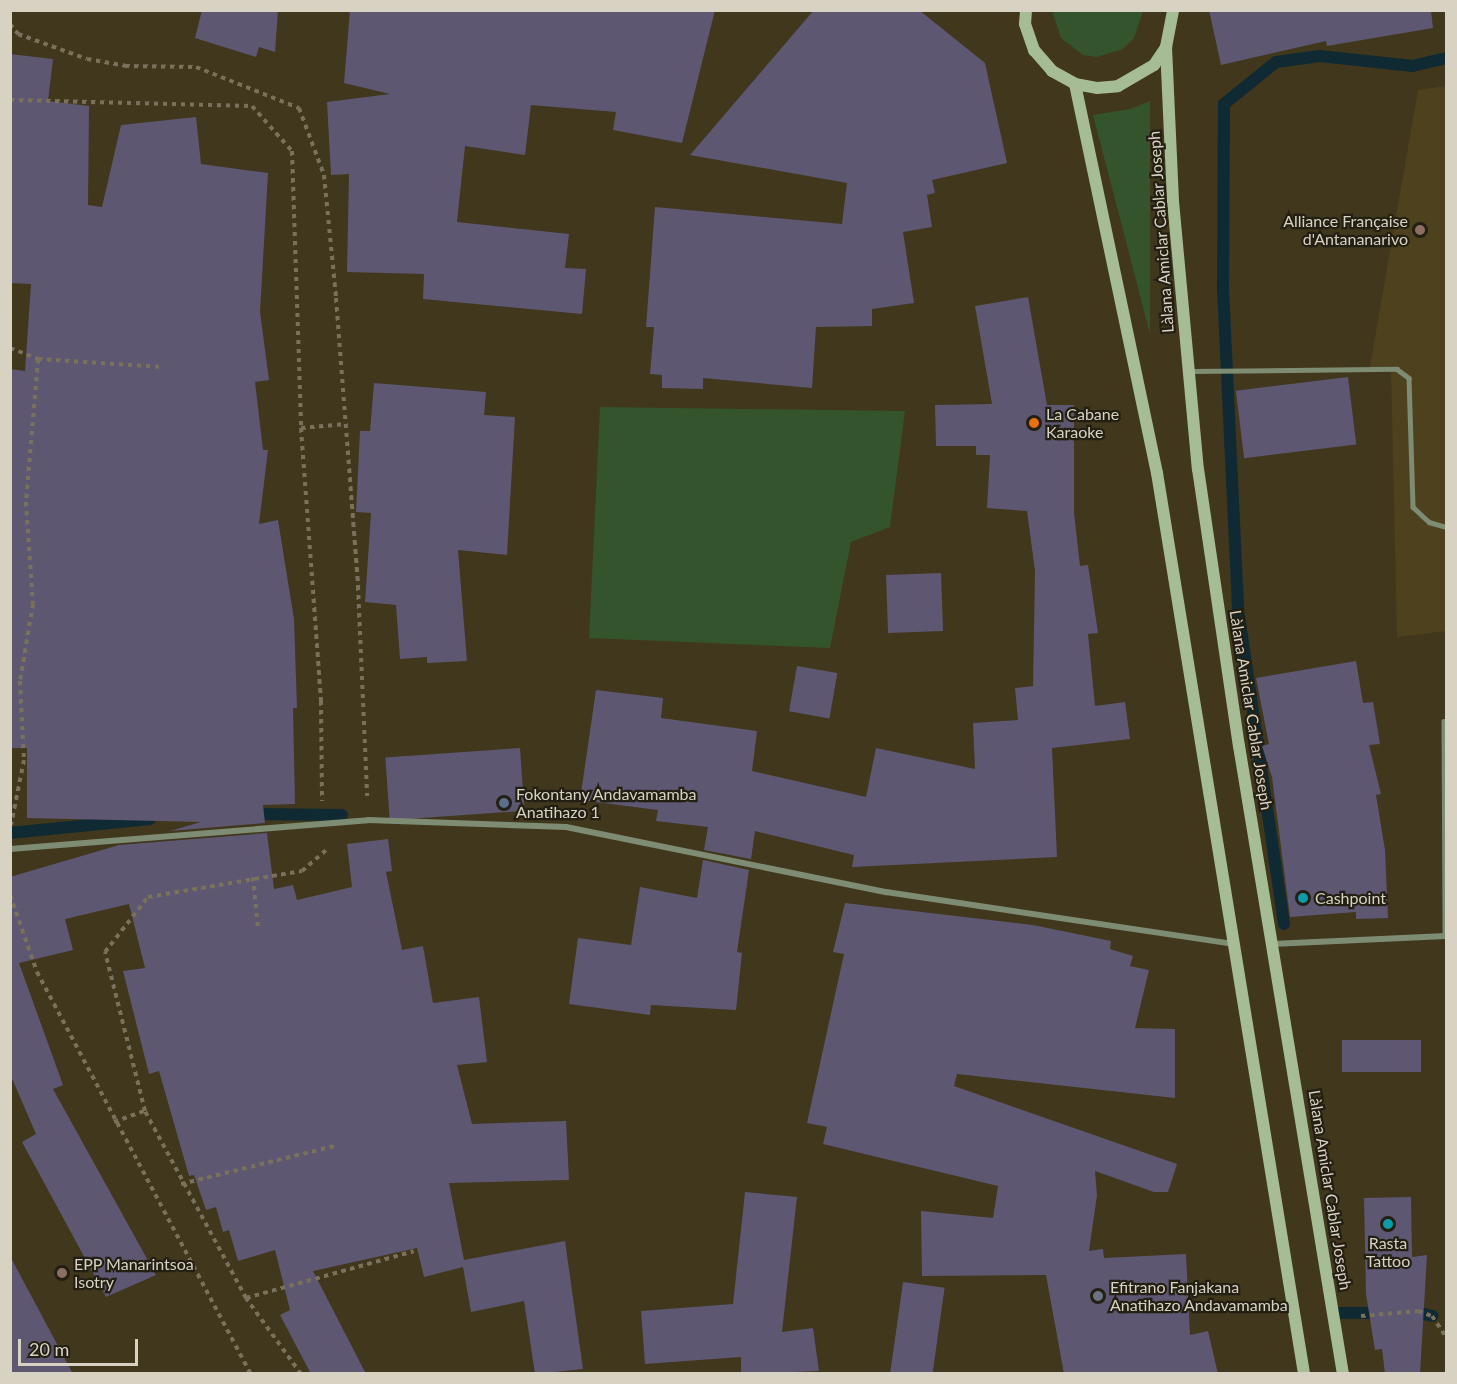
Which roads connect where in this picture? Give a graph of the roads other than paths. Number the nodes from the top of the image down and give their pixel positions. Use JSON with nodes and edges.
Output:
{"nodes":[{"id":1,"x":1026,"y":10,"type":"edge"},
{"id":2,"x":1173,"y":10,"type":"edge"},
{"id":3,"x":1166,"y":47,"type":"junction"},
{"id":4,"x":1076,"y":84,"type":"junction"},
{"id":5,"x":1188,"y":372,"type":"junction"},
{"id":6,"x":1446,"y":527,"type":"edge"},
{"id":7,"x":1444,"y":721,"type":"dead end"},
{"id":8,"x":10,"y":849,"type":"edge"},
{"id":9,"x":1446,"y":936,"type":"edge"},
{"id":10,"x":1233,"y":944,"type":"junction"},
{"id":11,"x":1272,"y":944,"type":"junction"},
{"id":12,"x":1304,"y":1374,"type":"edge"},
{"id":13,"x":1343,"y":1374,"type":"edge"}],
"edges":[{"from":1,"to":4,"type":"main road"},
{"from":2,"to":3,"type":"main road","name":"Làlana Amiclar Cablar Joseph"},
{"from":3,"to":4,"type":"main road"},
{"from":3,"to":5,"type":"main road","name":"Làlana Amiclar Cablar Joseph"},
{"from":4,"to":10,"type":"main road"},
{"from":5,"to":6,"type":"lane"},
{"from":5,"to":11,"type":"main road","name":"Làlana Amiclar Cablar Joseph"},
{"from":7,"to":9,"type":"lane"},
{"from":8,"to":10,"type":"street"},
{"from":9,"to":11,"type":"street"},
{"from":10,"to":12,"type":"main road"},
{"from":11,"to":13,"type":"main road","name":"Làlana Amiclar Cablar Joseph"}]}
